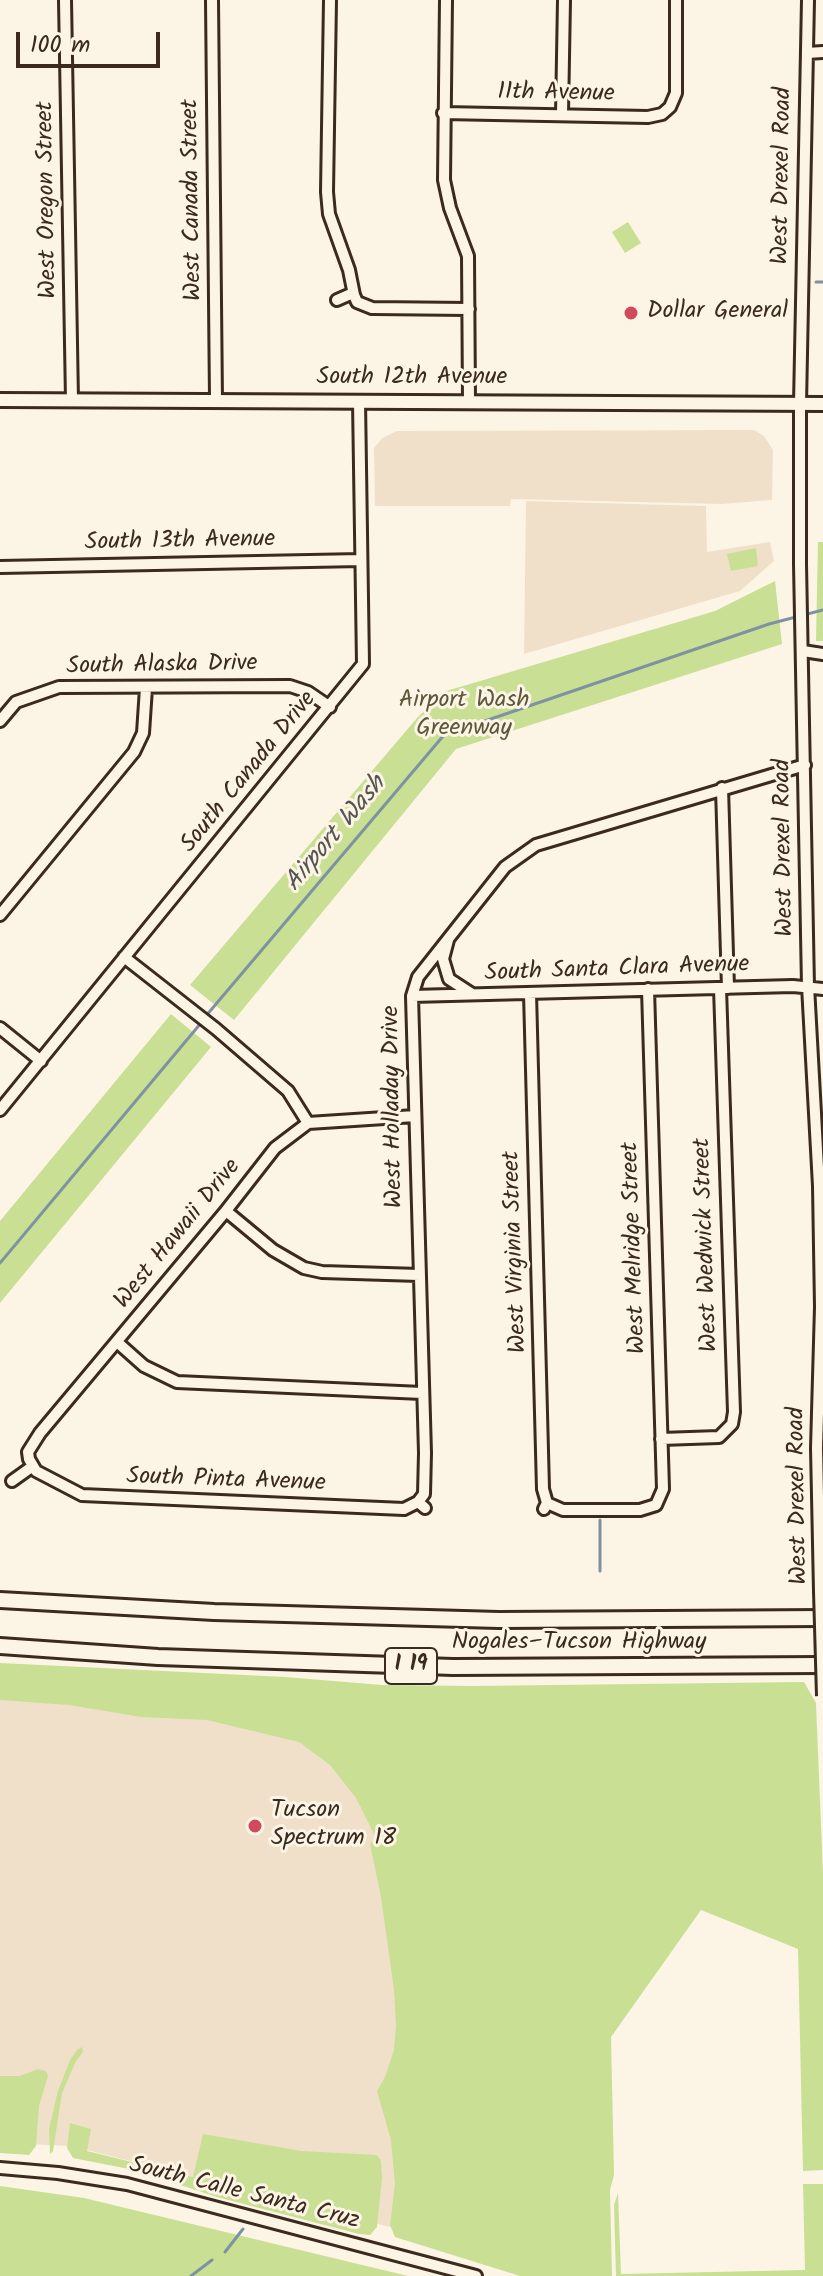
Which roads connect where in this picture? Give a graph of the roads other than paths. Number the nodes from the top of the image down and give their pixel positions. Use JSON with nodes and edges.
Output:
{"nodes":[{"id":1,"x":65,"y":0,"type":"edge"},
{"id":2,"x":212,"y":0,"type":"edge"},
{"id":3,"x":330,"y":0,"type":"edge"},
{"id":4,"x":446,"y":0,"type":"edge"},
{"id":5,"x":564,"y":0,"type":"edge"},
{"id":6,"x":676,"y":0,"type":"edge"},
{"id":7,"x":808,"y":0,"type":"edge"},
{"id":8,"x":823,"y":52,"type":"edge"},
{"id":9,"x":807,"y":53,"type":"junction"},
{"id":10,"x":443,"y":113,"type":"junction"},
{"id":11,"x":562,"y":114,"type":"junction"},
{"id":12,"x":355,"y":298,"type":"junction"},
{"id":13,"x":337,"y":300,"type":"dead end"},
{"id":14,"x":469,"y":309,"type":"junction"},
{"id":15,"x":0,"y":400,"type":"edge"},
{"id":16,"x":72,"y":400,"type":"junction"},
{"id":17,"x":216,"y":400,"type":"junction"},
{"id":18,"x":359,"y":401,"type":"junction"},
{"id":19,"x":469,"y":401,"type":"junction"},
{"id":20,"x":800,"y":404,"type":"junction"},
{"id":21,"x":823,"y":404,"type":"edge"},
{"id":22,"x":361,"y":560,"type":"junction"},
{"id":23,"x":0,"y":567,"type":"edge"},
{"id":24,"x":803,"y":651,"type":"junction"},
{"id":25,"x":823,"y":654,"type":"edge"},
{"id":26,"x":146,"y":688,"type":"junction"},
{"id":27,"x":330,"y":707,"type":"junction"},
{"id":28,"x":0,"y":721,"type":"edge"},
{"id":29,"x":805,"y":765,"type":"junction"},
{"id":30,"x":722,"y":788,"type":"junction"},
{"id":31,"x":0,"y":915,"type":"edge"},
{"id":32,"x":449,"y":936,"type":"junction"},
{"id":33,"x":124,"y":957,"type":"junction"},
{"id":34,"x":808,"y":986,"type":"junction"},
{"id":35,"x":724,"y":988,"type":"junction"},
{"id":36,"x":648,"y":989,"type":"junction"},
{"id":37,"x":823,"y":989,"type":"edge"},
{"id":38,"x":530,"y":993,"type":"junction"},
{"id":39,"x":473,"y":995,"type":"junction"},
{"id":40,"x":412,"y":996,"type":"junction"},
{"id":41,"x":0,"y":1028,"type":"edge"},
{"id":42,"x":41,"y":1061,"type":"junction"},
{"id":43,"x":0,"y":1110,"type":"edge"},
{"id":44,"x":415,"y":1116,"type":"junction"},
{"id":45,"x":308,"y":1123,"type":"junction"},
{"id":46,"x":226,"y":1211,"type":"junction"},
{"id":47,"x":419,"y":1275,"type":"junction"},
{"id":48,"x":117,"y":1342,"type":"junction"},
{"id":49,"x":422,"y":1393,"type":"junction"},
{"id":50,"x":661,"y":1439,"type":"junction"},
{"id":51,"x":32,"y":1465,"type":"junction"},
{"id":52,"x":12,"y":1481,"type":"dead end"},
{"id":53,"x":422,"y":1505,"type":"joint"},
{"id":54,"x":660,"y":1509,"type":"joint"},
{"id":55,"x":0,"y":1600,"type":"edge"},
{"id":56,"x":823,"y":1618,"type":"edge"},
{"id":57,"x":0,"y":1646,"type":"edge"},
{"id":58,"x":823,"y":1665,"type":"edge"},
{"id":59,"x":823,"y":1696,"type":"edge"},
{"id":60,"x":0,"y":2168,"type":"edge"},
{"id":61,"x":476,"y":2276,"type":"edge"}],
"edges":[{"from":1,"to":16,"type":"street","name":"West Oregon Street"},
{"from":2,"to":17,"type":"street","name":"West Canada Street"},
{"from":3,"to":12,"type":"street"},
{"from":4,"to":10,"type":"street"},
{"from":5,"to":11,"type":"street"},
{"from":6,"to":11,"type":"street","name":"11th Avenue"},
{"from":7,"to":9,"type":"street","name":"West Drexel Road"},
{"from":8,"to":9,"type":"street"},
{"from":9,"to":20,"type":"street","name":"West Drexel Road"},
{"from":10,"to":11,"type":"street","name":"11th Avenue"},
{"from":10,"to":14,"type":"street"},
{"from":12,"to":13,"type":"street"},
{"from":12,"to":14,"type":"street"},
{"from":14,"to":19,"type":"street"},
{"from":15,"to":16,"type":"main road","name":"South 12th Avenue"},
{"from":16,"to":17,"type":"main road","name":"South 12th Avenue"},
{"from":17,"to":18,"type":"main road","name":"South 12th Avenue"},
{"from":18,"to":19,"type":"main road","name":"South 12th Avenue"},
{"from":18,"to":22,"type":"street","name":"South Canada Drive"},
{"from":19,"to":20,"type":"main road","name":"South 12th Avenue"},
{"from":20,"to":21,"type":"main road","name":"South 12th Avenue"},
{"from":20,"to":24,"type":"street","name":"West Drexel Road"},
{"from":22,"to":23,"type":"street","name":"South 13th Avenue"},
{"from":22,"to":27,"type":"street","name":"South Canada Drive"},
{"from":24,"to":25,"type":"street"},
{"from":24,"to":29,"type":"street","name":"West Drexel Road"},
{"from":26,"to":27,"type":"street","name":"South Alaska Drive"},
{"from":26,"to":28,"type":"street","name":"South Alaska Drive"},
{"from":26,"to":31,"type":"street"},
{"from":27,"to":33,"type":"street","name":"South Canada Drive"},
{"from":29,"to":30,"type":"street","name":"West Holladay Drive"},
{"from":29,"to":34,"type":"street","name":"West Drexel Road"},
{"from":30,"to":32,"type":"street","name":"West Holladay Drive"},
{"from":30,"to":35,"type":"street","name":"West Wedwick Street"},
{"from":32,"to":39,"type":"street"},
{"from":32,"to":40,"type":"street","name":"West Holladay Drive"},
{"from":33,"to":42,"type":"street","name":"South Canada Drive"},
{"from":33,"to":45,"type":"street"},
{"from":34,"to":35,"type":"street","name":"South Santa Clara Avenue"},
{"from":34,"to":37,"type":"street","name":"South Santa Clara Avenue"},
{"from":34,"to":59,"type":"street","name":"West Drexel Road","bridge":true},
{"from":35,"to":36,"type":"street","name":"South Santa Clara Avenue"},
{"from":35,"to":50,"type":"street","name":"West Wedwick Street"},
{"from":36,"to":38,"type":"street","name":"South Santa Clara Avenue"},
{"from":36,"to":50,"type":"street","name":"West Melridge Street"},
{"from":38,"to":39,"type":"street","name":"South Santa Clara Avenue"},
{"from":38,"to":54,"type":"street","name":"West Virginia Street"},
{"from":39,"to":40,"type":"street","name":"South Santa Clara Avenue"},
{"from":40,"to":44,"type":"street","name":"West Holladay Drive"},
{"from":41,"to":42,"type":"street"},
{"from":42,"to":43,"type":"street","name":"South Canada Drive"},
{"from":44,"to":45,"type":"street"},
{"from":44,"to":47,"type":"street","name":"West Holladay Drive"},
{"from":45,"to":46,"type":"street","name":"West Hawaii Drive"},
{"from":46,"to":47,"type":"street"},
{"from":46,"to":48,"type":"street","name":"West Hawaii Drive"},
{"from":47,"to":49,"type":"street","name":"West Holladay Drive"},
{"from":48,"to":49,"type":"street"},
{"from":48,"to":51,"type":"street","name":"West Hawaii Drive"},
{"from":49,"to":53,"type":"street","name":"West Holladay Drive"},
{"from":50,"to":54,"type":"street","name":"West Melridge Street"},
{"from":51,"to":52,"type":"street"},
{"from":51,"to":53,"type":"street","name":"South Pinta Avenue"},
{"from":55,"to":56,"type":"highway","name":"Nogales–Tucson Highway","number":"I 19"},
{"from":57,"to":58,"type":"highway","name":"Nogales–Tucson Highway","number":"I 19"},
{"from":60,"to":61,"type":"street","name":"South Calle Santa Cruz"}]}
